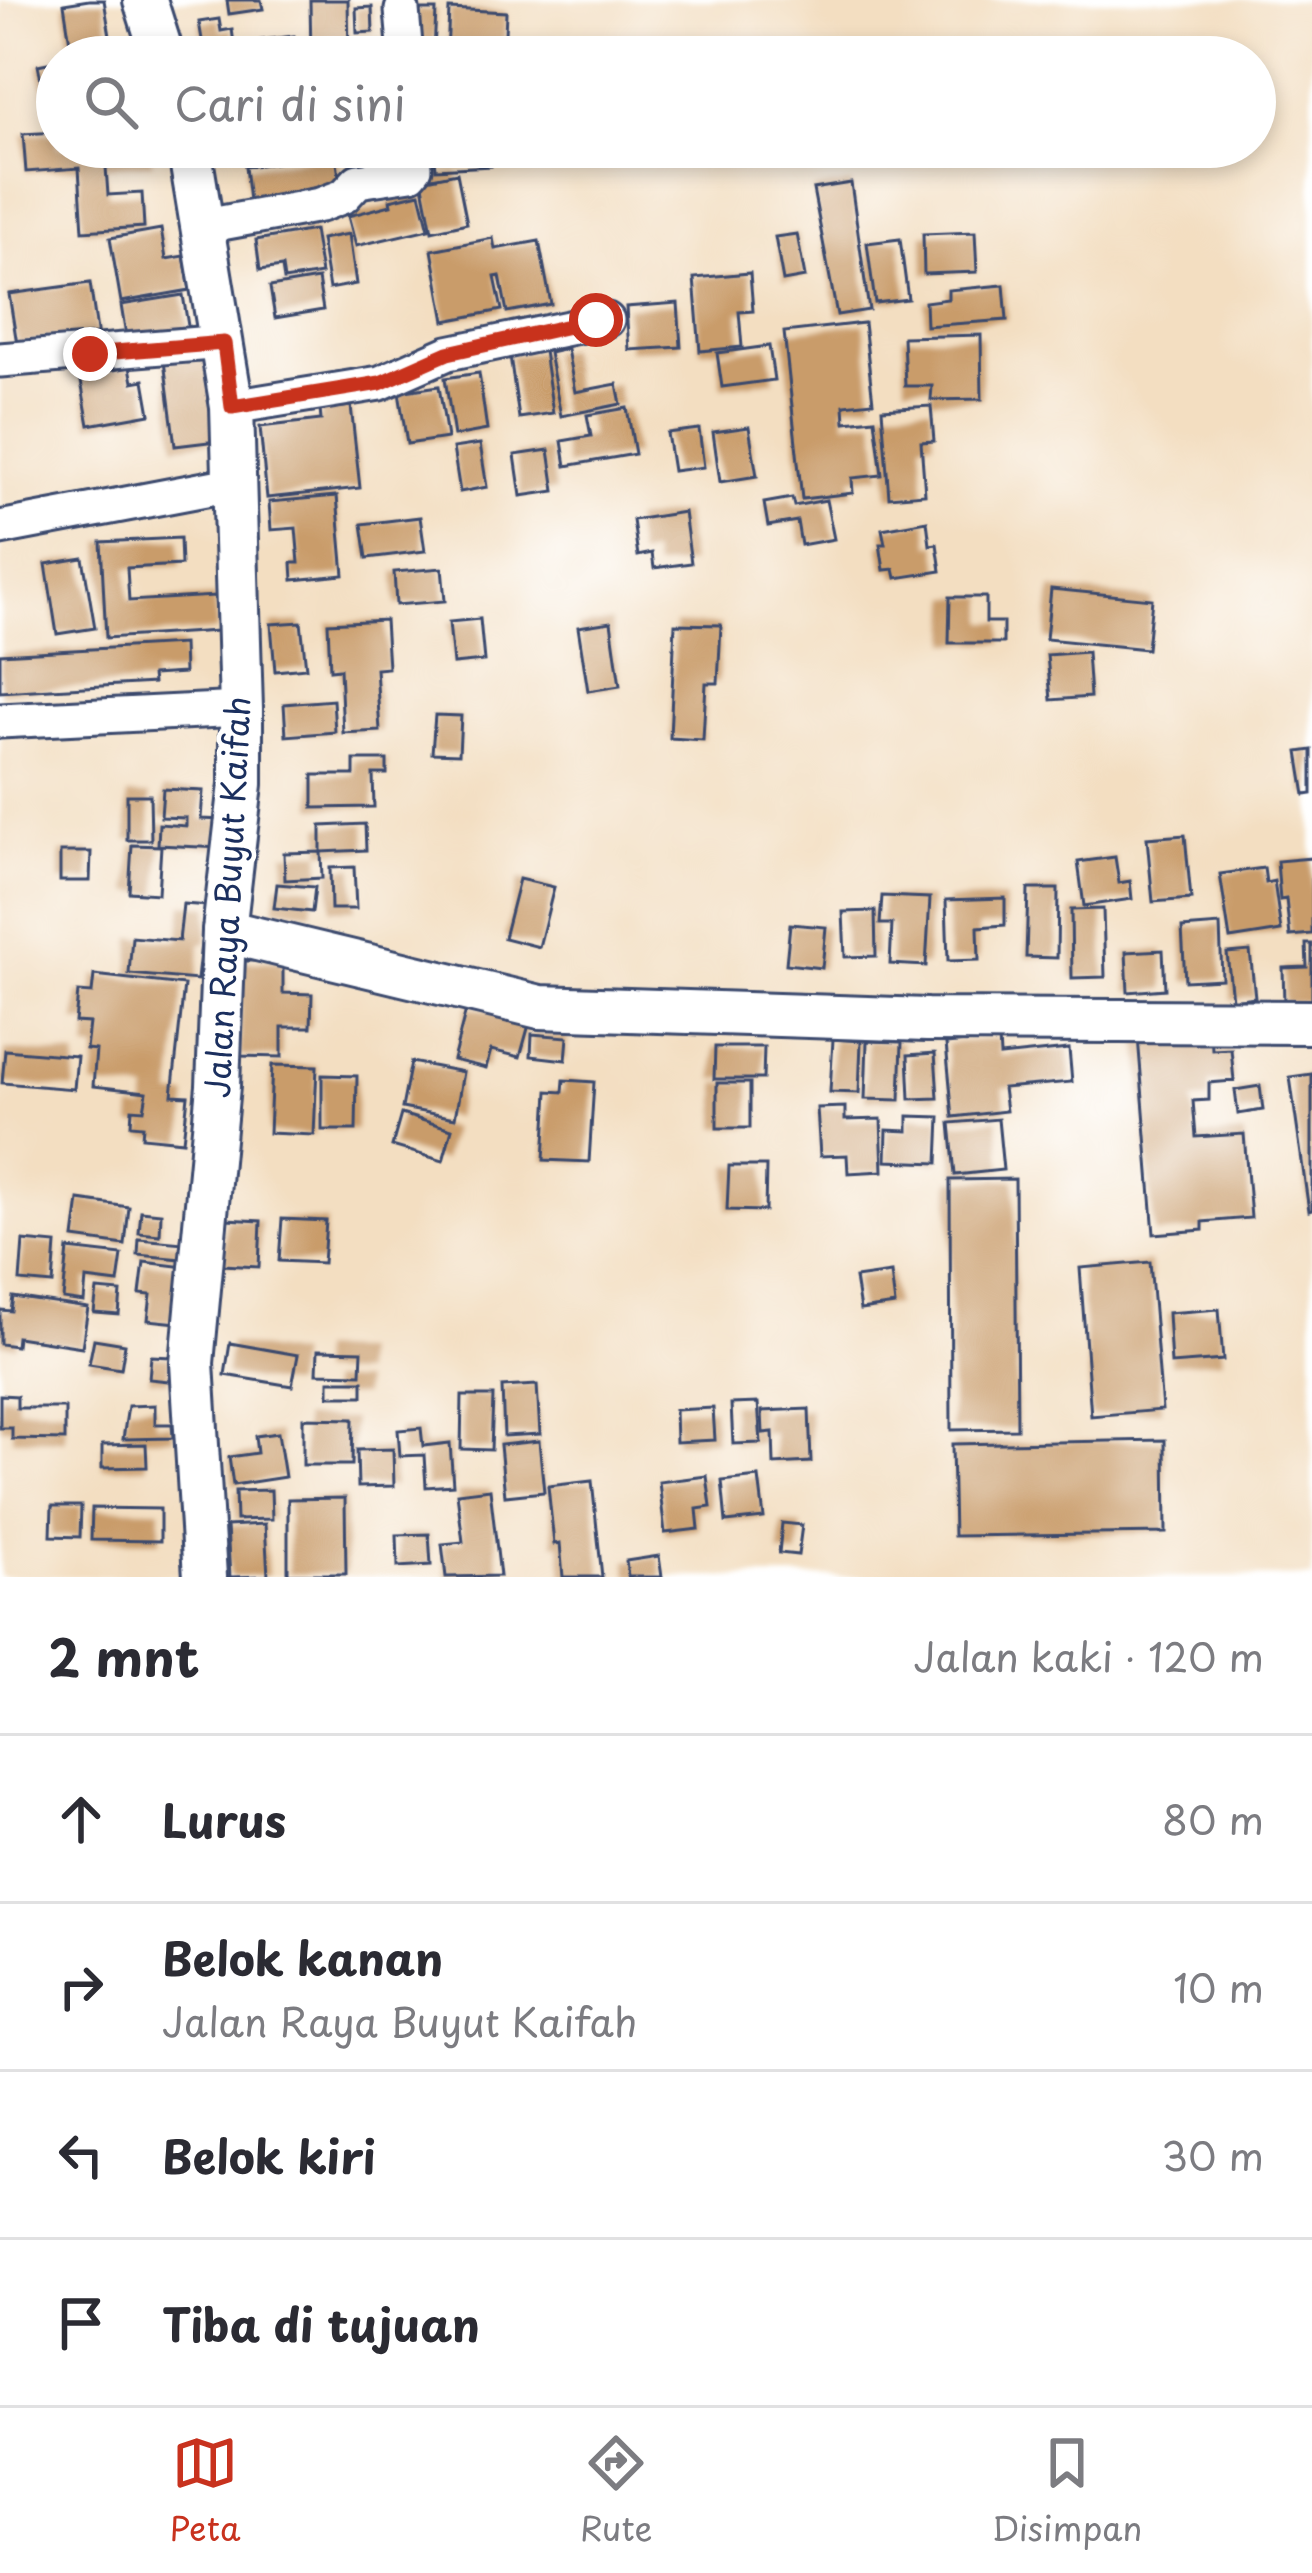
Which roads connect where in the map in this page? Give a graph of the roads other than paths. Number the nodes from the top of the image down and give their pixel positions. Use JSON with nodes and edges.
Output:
{"nodes":[{"id":1,"x":146,"y":0,"type":"edge"},
{"id":2,"x":402,"y":10,"type":"dead end"},
{"id":3,"x":157,"y":36,"type":"edge"},
{"id":4,"x":404,"y":36,"type":"edge"},
{"id":5,"x":193,"y":168,"type":"edge"},
{"id":6,"x":416,"y":168,"type":"edge"},
{"id":7,"x":205,"y":226,"type":"junction"},
{"id":8,"x":608,"y":320,"type":"dead end"},
{"id":9,"x":224,"y":343,"type":"junction"},
{"id":10,"x":0,"y":361,"type":"edge"},
{"id":11,"x":232,"y":407,"type":"junction"},
{"id":12,"x":237,"y":483,"type":"junction"},
{"id":13,"x":0,"y":528,"type":"edge"},
{"id":14,"x":241,"y":709,"type":"junction"},
{"id":15,"x":0,"y":721,"type":"edge"},
{"id":16,"x":224,"y":931,"type":"junction"},
{"id":17,"x":1312,"y":1022,"type":"edge"},
{"id":18,"x":205,"y":1577,"type":"edge"}],
"edges":[{"from":1,"to":3,"type":"street"},
{"from":2,"to":4,"type":"street"},
{"from":5,"to":7,"type":"street","name":"Jalan Raya Buyut Kaifah"},
{"from":6,"to":7,"type":"street"},
{"from":7,"to":9,"type":"street","name":"Jalan Raya Buyut Kaifah"},
{"from":8,"to":11,"type":"street"},
{"from":9,"to":10,"type":"street"},
{"from":9,"to":11,"type":"street","name":"Jalan Raya Buyut Kaifah"},
{"from":11,"to":12,"type":"street","name":"Jalan Raya Buyut Kaifah"},
{"from":12,"to":13,"type":"street"},
{"from":12,"to":14,"type":"street","name":"Jalan Raya Buyut Kaifah"},
{"from":14,"to":15,"type":"street"},
{"from":14,"to":16,"type":"street","name":"Jalan Raya Buyut Kaifah"},
{"from":16,"to":17,"type":"street"},
{"from":16,"to":18,"type":"street","name":"Jalan Raya Buyut Kaifah"}]}
